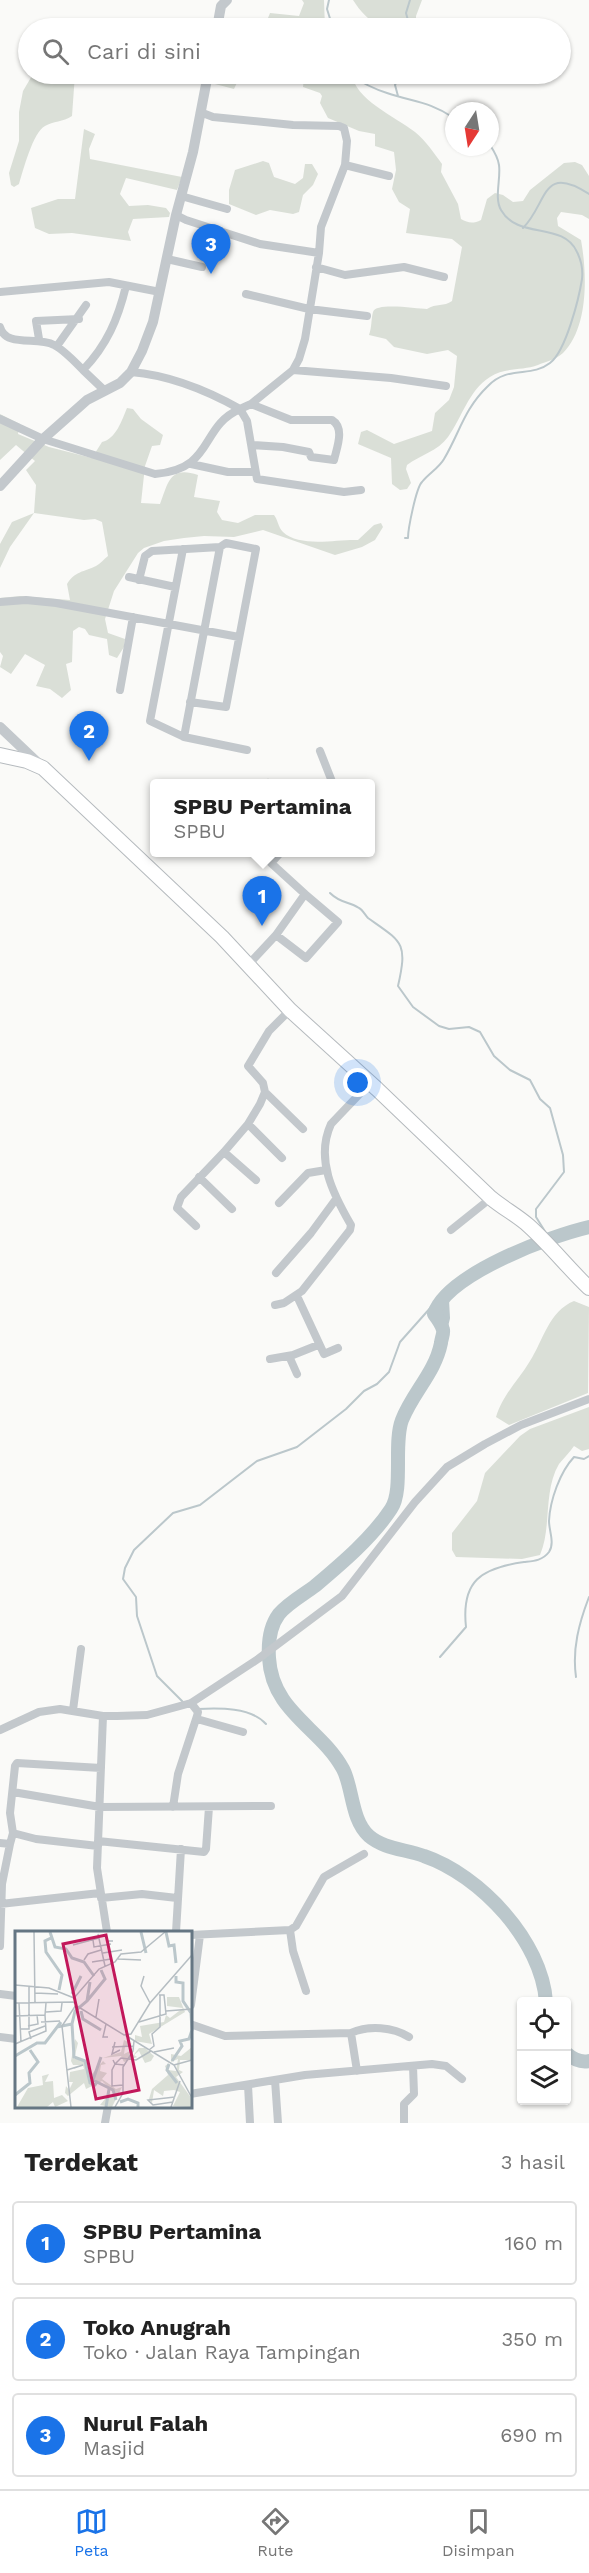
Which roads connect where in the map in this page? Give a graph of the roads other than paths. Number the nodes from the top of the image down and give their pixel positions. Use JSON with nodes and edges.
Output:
{"nodes":[{"id":1,"x":227,"y":0,"type":"edge"},
{"id":2,"x":219,"y":18,"type":"edge"},
{"id":3,"x":206,"y":84,"type":"edge"},
{"id":4,"x":200,"y":112,"type":"junction"},
{"id":5,"x":345,"y":165,"type":"junction"},
{"id":6,"x":389,"y":176,"type":"dead end"},
{"id":7,"x":181,"y":196,"type":"junction"},
{"id":8,"x":227,"y":209,"type":"dead end"},
{"id":9,"x":176,"y":215,"type":"junction"},
{"id":10,"x":319,"y":253,"type":"junction"},
{"id":11,"x":167,"y":259,"type":"junction"},
{"id":12,"x":202,"y":267,"type":"dead end"},
{"id":13,"x":316,"y":267,"type":"junction"},
{"id":14,"x":444,"y":277,"type":"dead end"},
{"id":15,"x":126,"y":286,"type":"junction"},
{"id":16,"x":0,"y":292,"type":"edge"},
{"id":17,"x":160,"y":292,"type":"junction"},
{"id":18,"x":246,"y":294,"type":"dead end"},
{"id":19,"x":86,"y":305,"type":"dead end"},
{"id":20,"x":309,"y":309,"type":"junction"},
{"id":21,"x":367,"y":316,"type":"dead end"},
{"id":22,"x":79,"y":319,"type":"junction"},
{"id":23,"x":0,"y":327,"type":"edge"},
{"id":24,"x":39,"y":339,"type":"junction"},
{"id":25,"x":57,"y":346,"type":"junction"},
{"id":26,"x":83,"y":370,"type":"junction"},
{"id":27,"x":293,"y":370,"type":"junction"},
{"id":28,"x":131,"y":372,"type":"junction"},
{"id":29,"x":446,"y":386,"type":"dead end"},
{"id":30,"x":104,"y":390,"type":"junction"},
{"id":31,"x":251,"y":404,"type":"junction"},
{"id":32,"x":240,"y":409,"type":"junction"},
{"id":33,"x":0,"y":419,"type":"edge"},
{"id":34,"x":43,"y":439,"type":"junction"},
{"id":35,"x":252,"y":445,"type":"junction"},
{"id":36,"x":191,"y":464,"type":"junction"},
{"id":37,"x":254,"y":472,"type":"junction"},
{"id":38,"x":0,"y":486,"type":"edge"},
{"id":39,"x":361,"y":490,"type":"dead end"},
{"id":40,"x":220,"y":547,"type":"junction"},
{"id":41,"x":183,"y":549,"type":"junction"},
{"id":42,"x":129,"y":577,"type":"dead end"},
{"id":43,"x":139,"y":580,"type":"junction"},
{"id":44,"x":175,"y":587,"type":"junction"},
{"id":45,"x":0,"y":602,"type":"edge"},
{"id":46,"x":133,"y":617,"type":"junction"},
{"id":47,"x":168,"y":624,"type":"junction"},
{"id":48,"x":204,"y":631,"type":"junction"},
{"id":49,"x":239,"y":637,"type":"junction"},
{"id":50,"x":120,"y":690,"type":"dead end"},
{"id":51,"x":190,"y":702,"type":"junction"},
{"id":52,"x":0,"y":727,"type":"edge"},
{"id":53,"x":184,"y":737,"type":"junction"},
{"id":54,"x":247,"y":750,"type":"dead end"},
{"id":55,"x":320,"y":751,"type":"dead end"},
{"id":56,"x":0,"y":755,"type":"edge"},
{"id":57,"x":43,"y":768,"type":"junction"},
{"id":58,"x":331,"y":779,"type":"edge"},
{"id":59,"x":276,"y":857,"type":"edge"},
{"id":60,"x":305,"y":894,"type":"junction"},
{"id":61,"x":276,"y":935,"type":"junction"},
{"id":62,"x":249,"y":964,"type":"junction"},
{"id":63,"x":290,"y":1010,"type":"junction"},
{"id":64,"x":370,"y":1083,"type":"junction"},
{"id":65,"x":265,"y":1092,"type":"junction"},
{"id":66,"x":248,"y":1124,"type":"junction"},
{"id":67,"x":303,"y":1129,"type":"dead end"},
{"id":68,"x":224,"y":1152,"type":"junction"},
{"id":69,"x":282,"y":1158,"type":"dead end"},
{"id":70,"x":326,"y":1170,"type":"junction"},
{"id":71,"x":199,"y":1177,"type":"junction"},
{"id":72,"x":256,"y":1180,"type":"dead end"},
{"id":73,"x":491,"y":1198,"type":"junction"},
{"id":74,"x":336,"y":1199,"type":"junction"},
{"id":75,"x":279,"y":1203,"type":"dead end"},
{"id":76,"x":232,"y":1209,"type":"dead end"},
{"id":77,"x":196,"y":1226,"type":"dead end"},
{"id":78,"x":451,"y":1230,"type":"dead end"},
{"id":79,"x":276,"y":1273,"type":"dead end"},
{"id":80,"x":589,"y":1288,"type":"edge"},
{"id":81,"x":297,"y":1296,"type":"junction"},
{"id":82,"x":274,"y":1305,"type":"dead end"},
{"id":83,"x":318,"y":1345,"type":"junction"},
{"id":84,"x":338,"y":1348,"type":"dead end"},
{"id":85,"x":289,"y":1356,"type":"junction"},
{"id":86,"x":270,"y":1359,"type":"dead end"},
{"id":87,"x":297,"y":1374,"type":"dead end"},
{"id":88,"x":589,"y":1399,"type":"edge"},
{"id":89,"x":81,"y":1649,"type":"dead end"},
{"id":90,"x":192,"y":1709,"type":"junction"},
{"id":91,"x":73,"y":1710,"type":"junction"},
{"id":92,"x":103,"y":1716,"type":"junction"},
{"id":93,"x":0,"y":1730,"type":"edge"},
{"id":94,"x":243,"y":1732,"type":"dead end"},
{"id":95,"x":101,"y":1768,"type":"junction"},
{"id":96,"x":13,"y":1792,"type":"junction"},
{"id":97,"x":271,"y":1806,"type":"dead end"},
{"id":98,"x":100,"y":1807,"type":"junction"},
{"id":99,"x":173,"y":1807,"type":"junction"},
{"id":100,"x":209,"y":1807,"type":"junction"},
{"id":101,"x":0,"y":1819,"type":"edge"},
{"id":102,"x":10,"y":1820,"type":"junction"},
{"id":103,"x":13,"y":1833,"type":"junction"},
{"id":104,"x":0,"y":1843,"type":"edge"},
{"id":105,"x":10,"y":1844,"type":"junction"},
{"id":106,"x":98,"y":1844,"type":"junction"},
{"id":107,"x":181,"y":1849,"type":"junction"},
{"id":108,"x":364,"y":1854,"type":"dead end"},
{"id":109,"x":100,"y":1895,"type":"junction"},
{"id":110,"x":177,"y":1898,"type":"junction"},
{"id":111,"x":1,"y":1904,"type":"edge"},
{"id":112,"x":290,"y":1930,"type":"junction"},
{"id":113,"x":107,"y":1931,"type":"edge"},
{"id":114,"x":176,"y":1931,"type":"edge"},
{"id":115,"x":192,"y":1935,"type":"edge"},
{"id":116,"x":200,"y":1935,"type":"junction"},
{"id":117,"x":0,"y":1947,"type":"edge"},
{"id":118,"x":306,"y":1990,"type":"dead end"},
{"id":119,"x":0,"y":1994,"type":"edge"},
{"id":120,"x":15,"y":1996,"type":"edge"},
{"id":121,"x":192,"y":1997,"type":"edge"},
{"id":122,"x":192,"y":2025,"type":"edge"},
{"id":123,"x":351,"y":2033,"type":"junction"},
{"id":124,"x":0,"y":2037,"type":"edge"},
{"id":125,"x":409,"y":2037,"type":"dead end"},
{"id":126,"x":15,"y":2039,"type":"edge"},
{"id":127,"x":413,"y":2066,"type":"junction"},
{"id":128,"x":357,"y":2071,"type":"junction"},
{"id":129,"x":462,"y":2079,"type":"dead end"},
{"id":130,"x":275,"y":2080,"type":"junction"},
{"id":131,"x":248,"y":2085,"type":"junction"},
{"id":132,"x":192,"y":2094,"type":"edge"},
{"id":133,"x":108,"y":2108,"type":"edge"},
{"id":134,"x":105,"y":2123,"type":"edge"},
{"id":135,"x":250,"y":2123,"type":"edge"},
{"id":136,"x":278,"y":2123,"type":"edge"},
{"id":137,"x":404,"y":2123,"type":"edge"}],
"edges":[{"from":1,"to":2,"type":"street"},
{"from":3,"to":4,"type":"street"},
{"from":4,"to":5,"type":"street"},
{"from":4,"to":7,"type":"street"},
{"from":5,"to":6,"type":"street"},
{"from":5,"to":10,"type":"street"},
{"from":7,"to":8,"type":"street"},
{"from":7,"to":9,"type":"street"},
{"from":9,"to":10,"type":"street"},
{"from":9,"to":11,"type":"street"},
{"from":10,"to":13,"type":"street"},
{"from":11,"to":12,"type":"street"},
{"from":11,"to":17,"type":"street"},
{"from":13,"to":14,"type":"street"},
{"from":13,"to":20,"type":"street"},
{"from":15,"to":16,"type":"street"},
{"from":15,"to":17,"type":"street"},
{"from":15,"to":26,"type":"street"},
{"from":17,"to":28,"type":"street"},
{"from":18,"to":20,"type":"street"},
{"from":19,"to":22,"type":"street"},
{"from":20,"to":21,"type":"street"},
{"from":20,"to":27,"type":"street"},
{"from":22,"to":24,"type":"street"},
{"from":22,"to":25,"type":"street"},
{"from":23,"to":24,"type":"street"},
{"from":24,"to":25,"type":"street"},
{"from":25,"to":26,"type":"street"},
{"from":26,"to":30,"type":"street"},
{"from":27,"to":29,"type":"street"},
{"from":27,"to":31,"type":"street"},
{"from":28,"to":30,"type":"street"},
{"from":28,"to":32,"type":"street"},
{"from":30,"to":34,"type":"street"},
{"from":31,"to":32,"type":"street"},
{"from":31,"to":35,"type":"street"},
{"from":32,"to":35,"type":"street"},
{"from":32,"to":36,"type":"street"},
{"from":33,"to":34,"type":"street"},
{"from":34,"to":36,"type":"street"},
{"from":34,"to":38,"type":"street"},
{"from":35,"to":37,"type":"street"},
{"from":36,"to":37,"type":"street"},
{"from":37,"to":39,"type":"street"},
{"from":40,"to":41,"type":"street"},
{"from":40,"to":48,"type":"street"},
{"from":40,"to":49,"type":"street"},
{"from":41,"to":43,"type":"street"},
{"from":41,"to":44,"type":"street"},
{"from":42,"to":43,"type":"street"},
{"from":43,"to":44,"type":"street"},
{"from":44,"to":47,"type":"street"},
{"from":45,"to":46,"type":"street"},
{"from":46,"to":47,"type":"street"},
{"from":46,"to":50,"type":"street"},
{"from":47,"to":48,"type":"street"},
{"from":47,"to":53,"type":"street"},
{"from":48,"to":49,"type":"street"},
{"from":48,"to":51,"type":"street"},
{"from":49,"to":51,"type":"street"},
{"from":51,"to":53,"type":"street"},
{"from":52,"to":57,"type":"street"},
{"from":53,"to":54,"type":"street"},
{"from":55,"to":58,"type":"street"},
{"from":56,"to":57,"type":"main road"},
{"from":57,"to":62,"type":"main road"},
{"from":59,"to":60,"type":"street"},
{"from":60,"to":61,"type":"street"},
{"from":60,"to":61,"type":"street"},
{"from":61,"to":62,"type":"street"},
{"from":62,"to":63,"type":"main road"},
{"from":63,"to":64,"type":"main road"},
{"from":63,"to":65,"type":"street"},
{"from":64,"to":70,"type":"street"},
{"from":64,"to":73,"type":"main road"},
{"from":65,"to":66,"type":"street"},
{"from":65,"to":67,"type":"street"},
{"from":66,"to":68,"type":"street"},
{"from":66,"to":69,"type":"street"},
{"from":68,"to":71,"type":"street"},
{"from":68,"to":72,"type":"street"},
{"from":70,"to":74,"type":"street"},
{"from":70,"to":75,"type":"street"},
{"from":71,"to":76,"type":"street"},
{"from":71,"to":77,"type":"street"},
{"from":73,"to":78,"type":"street"},
{"from":73,"to":80,"type":"main road"},
{"from":74,"to":79,"type":"street"},
{"from":74,"to":81,"type":"street"},
{"from":81,"to":82,"type":"street"},
{"from":81,"to":83,"type":"street"},
{"from":83,"to":84,"type":"street"},
{"from":83,"to":85,"type":"street"},
{"from":85,"to":86,"type":"street"},
{"from":85,"to":87,"type":"street"},
{"from":88,"to":90,"type":"street"},
{"from":89,"to":91,"type":"street"},
{"from":90,"to":92,"type":"street"},
{"from":90,"to":94,"type":"street"},
{"from":90,"to":99,"type":"street"},
{"from":91,"to":92,"type":"street"},
{"from":91,"to":93,"type":"street"},
{"from":92,"to":95,"type":"street"},
{"from":95,"to":96,"type":"street"},
{"from":95,"to":98,"type":"street"},
{"from":96,"to":98,"type":"street"},
{"from":96,"to":102,"type":"street"},
{"from":97,"to":100,"type":"street"},
{"from":98,"to":99,"type":"street"},
{"from":98,"to":106,"type":"street"},
{"from":99,"to":100,"type":"street"},
{"from":100,"to":107,"type":"street"},
{"from":101,"to":102,"type":"street"},
{"from":102,"to":103,"type":"street"},
{"from":103,"to":105,"type":"street"},
{"from":103,"to":106,"type":"street"},
{"from":104,"to":105,"type":"street"},
{"from":105,"to":111,"type":"street"},
{"from":106,"to":107,"type":"street"},
{"from":106,"to":109,"type":"street"},
{"from":107,"to":110,"type":"street"},
{"from":108,"to":112,"type":"street"},
{"from":109,"to":110,"type":"street"},
{"from":109,"to":111,"type":"street"},
{"from":109,"to":113,"type":"street"},
{"from":110,"to":114,"type":"street"},
{"from":111,"to":117,"type":"street"},
{"from":112,"to":116,"type":"street"},
{"from":112,"to":118,"type":"street"},
{"from":115,"to":116,"type":"street"},
{"from":116,"to":121,"type":"street"},
{"from":119,"to":120,"type":"street"},
{"from":122,"to":123,"type":"street"},
{"from":123,"to":125,"type":"street"},
{"from":123,"to":128,"type":"street"},
{"from":124,"to":126,"type":"street"},
{"from":127,"to":128,"type":"street"},
{"from":127,"to":129,"type":"street"},
{"from":127,"to":137,"type":"street"},
{"from":128,"to":130,"type":"street"},
{"from":130,"to":131,"type":"street"},
{"from":130,"to":136,"type":"street"},
{"from":131,"to":132,"type":"street"},
{"from":131,"to":135,"type":"street"},
{"from":133,"to":134,"type":"street"}]}
